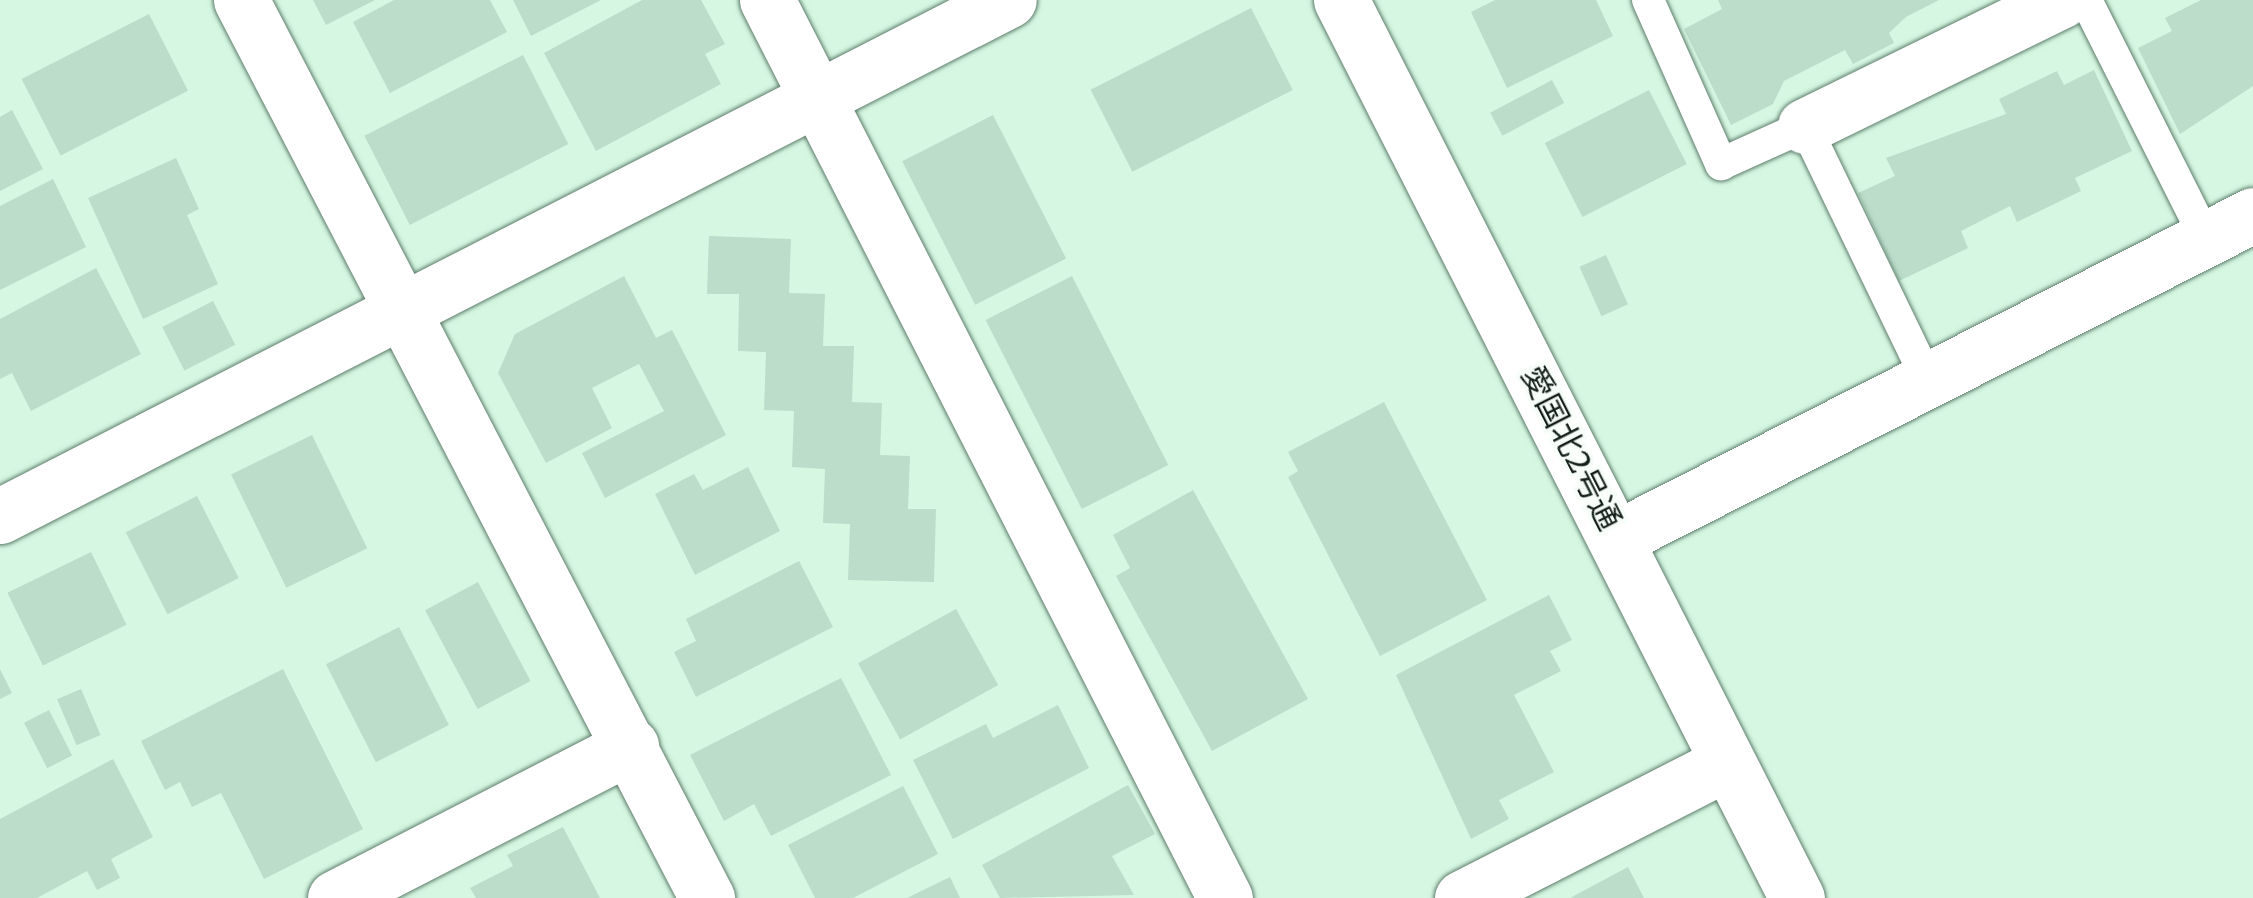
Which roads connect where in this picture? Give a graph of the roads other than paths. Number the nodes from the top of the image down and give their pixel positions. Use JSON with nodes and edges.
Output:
{"nodes":[{"id":1,"x":241,"y":0,"type":"edge"},
{"id":2,"x":767,"y":0,"type":"edge"},
{"id":3,"x":1010,"y":0,"type":"edge"},
{"id":4,"x":1341,"y":0,"type":"edge"},
{"id":5,"x":1648,"y":0,"type":"edge"},
{"id":6,"x":2062,"y":0,"type":"edge"},
{"id":7,"x":2086,"y":0,"type":"edge"},
{"id":8,"x":2007,"y":12,"type":"edge"},
{"id":9,"x":818,"y":98,"type":"junction"},
{"id":10,"x":1804,"y":126,"type":"junction"},
{"id":11,"x":2229,"y":227,"type":"edge"},
{"id":12,"x":405,"y":316,"type":"junction"},
{"id":13,"x":1928,"y":380,"type":"junction"},
{"id":14,"x":0,"y":516,"type":"edge"},
{"id":15,"x":1617,"y":538,"type":"junction"},
{"id":16,"x":631,"y":746,"type":"junction"},
{"id":17,"x":1725,"y":764,"type":"junction"},
{"id":18,"x":334,"y":898,"type":"edge"},
{"id":19,"x":707,"y":898,"type":"edge"},
{"id":20,"x":1225,"y":898,"type":"edge"},
{"id":21,"x":1462,"y":898,"type":"edge"},
{"id":22,"x":1797,"y":898,"type":"edge"}],
"edges":[{"from":1,"to":12,"type":"street"},
{"from":2,"to":9,"type":"street"},
{"from":3,"to":9,"type":"street"},
{"from":4,"to":15,"type":"street","name":"愛国北2号通"},
{"from":5,"to":10,"type":"lane"},
{"from":6,"to":8,"type":"street"},
{"from":7,"to":11,"type":"lane"},
{"from":8,"to":10,"type":"street"},
{"from":9,"to":12,"type":"street"},
{"from":9,"to":20,"type":"street"},
{"from":10,"to":13,"type":"lane"},
{"from":11,"to":13,"type":"street"},
{"from":12,"to":14,"type":"street"},
{"from":12,"to":16,"type":"street"},
{"from":13,"to":15,"type":"street"},
{"from":15,"to":17,"type":"street","name":"愛国北2号通"},
{"from":16,"to":18,"type":"street"},
{"from":16,"to":19,"type":"street"},
{"from":17,"to":21,"type":"street"},
{"from":17,"to":22,"type":"street","name":"愛国北2号通"}]}
